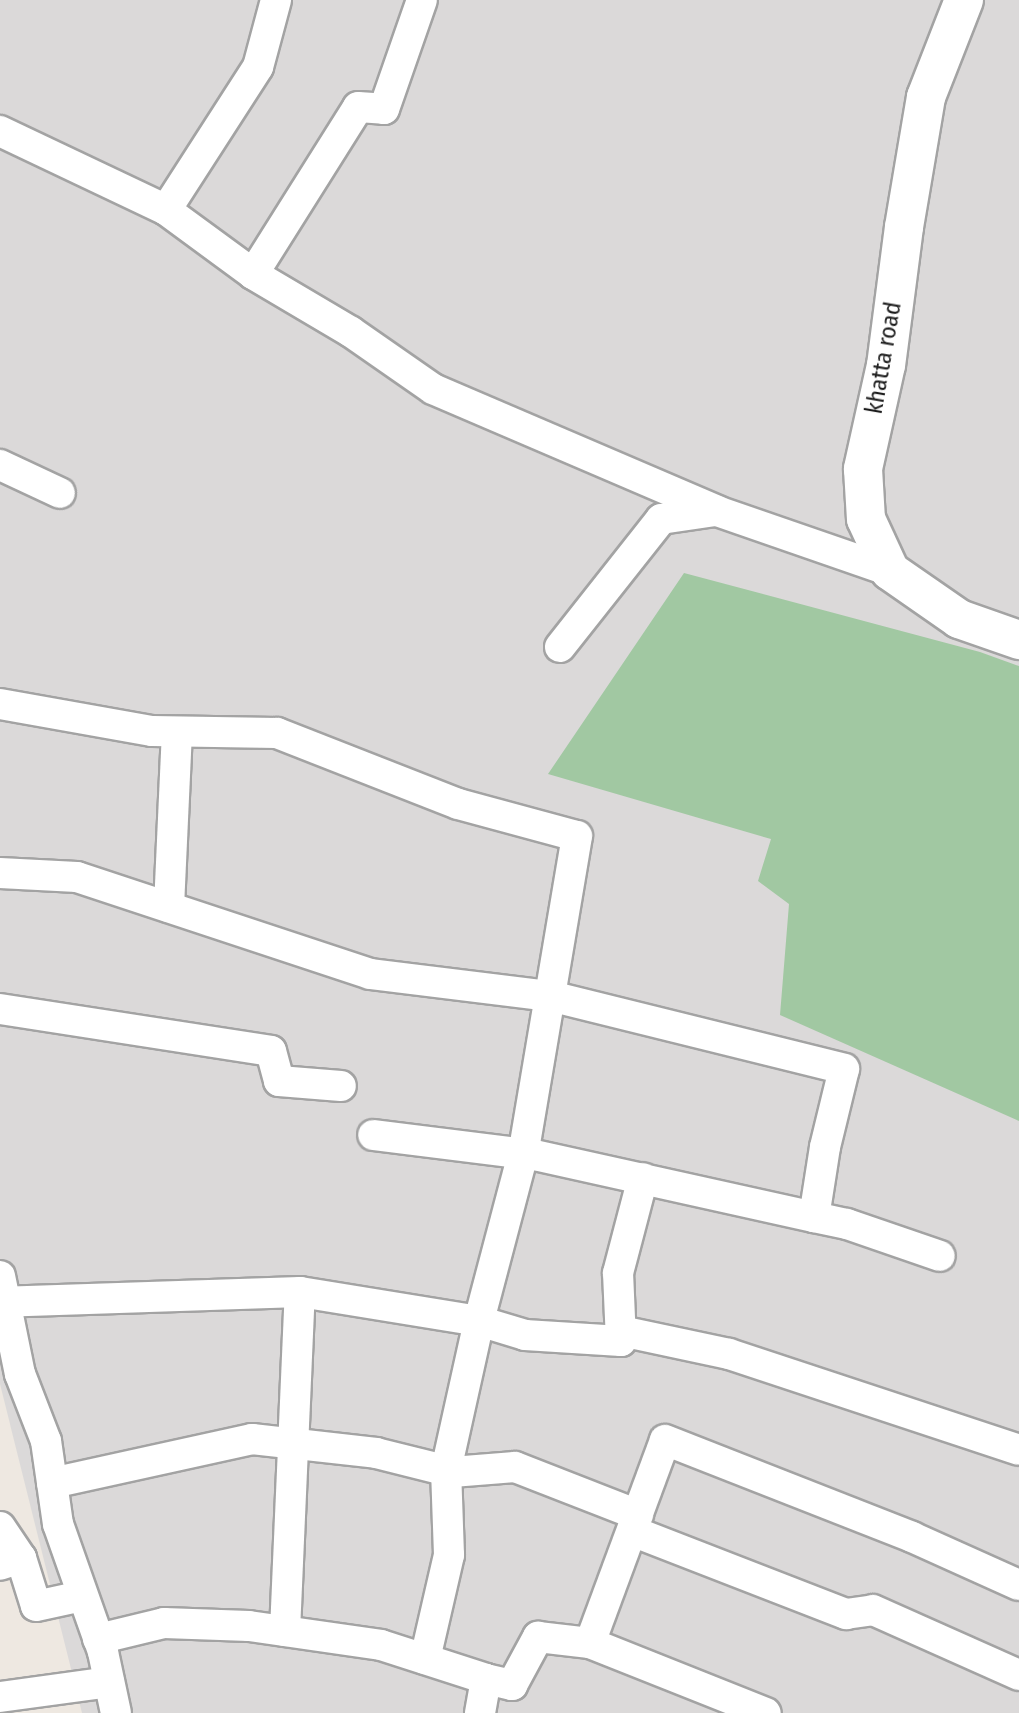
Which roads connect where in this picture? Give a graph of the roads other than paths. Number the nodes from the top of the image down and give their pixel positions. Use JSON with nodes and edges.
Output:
{"nodes":[{"id":1,"x":276,"y":0,"type":"edge"},
{"id":2,"x":422,"y":0,"type":"edge"},
{"id":3,"x":964,"y":0,"type":"edge"},
{"id":4,"x":0,"y":131,"type":"edge"},
{"id":5,"x":166,"y":210,"type":"junction"},
{"id":6,"x":253,"y":274,"type":"junction"},
{"id":7,"x":0,"y":465,"type":"edge"},
{"id":8,"x":60,"y":493,"type":"dead end"},
{"id":9,"x":717,"y":511,"type":"junction"},
{"id":10,"x":890,"y":571,"type":"junction"},
{"id":11,"x":1019,"y":640,"type":"edge"},
{"id":12,"x":560,"y":647,"type":"dead end"},
{"id":13,"x":0,"y":704,"type":"edge"},
{"id":14,"x":177,"y":732,"type":"junction"},
{"id":15,"x":0,"y":873,"type":"edge"},
{"id":16,"x":169,"y":907,"type":"junction"},
{"id":17,"x":550,"y":996,"type":"junction"},
{"id":18,"x":0,"y":1009,"type":"edge"},
{"id":19,"x":341,"y":1086,"type":"dead end"},
{"id":20,"x":373,"y":1135,"type":"dead end"},
{"id":21,"x":523,"y":1154,"type":"junction"},
{"id":22,"x":643,"y":1178,"type":"junction"},
{"id":23,"x":814,"y":1217,"type":"junction"},
{"id":24,"x":940,"y":1256,"type":"dead end"},
{"id":25,"x":3,"y":1289,"type":"edge"},
{"id":26,"x":300,"y":1292,"type":"junction"},
{"id":27,"x":479,"y":1321,"type":"junction"},
{"id":28,"x":621,"y":1331,"type":"junction"},
{"id":29,"x":6,"y":1341,"type":"edge"},
{"id":30,"x":295,"y":1444,"type":"junction"},
{"id":31,"x":1019,"y":1450,"type":"edge"},
{"id":32,"x":446,"y":1470,"type":"junction"},
{"id":33,"x":52,"y":1483,"type":"junction"},
{"id":34,"x":635,"y":1523,"type":"junction"},
{"id":35,"x":0,"y":1527,"type":"edge"},
{"id":36,"x":11,"y":1562,"type":"edge"},
{"id":37,"x":1019,"y":1585,"type":"edge"},
{"id":38,"x":82,"y":1596,"type":"junction"},
{"id":39,"x":285,"y":1631,"type":"junction"},
{"id":40,"x":98,"y":1639,"type":"junction"},
{"id":41,"x":590,"y":1643,"type":"junction"},
{"id":42,"x":425,"y":1659,"type":"junction"},
{"id":43,"x":1019,"y":1675,"type":"edge"},
{"id":44,"x":486,"y":1679,"type":"junction"},
{"id":45,"x":109,"y":1682,"type":"junction"},
{"id":46,"x":0,"y":1697,"type":"edge"},
{"id":47,"x":116,"y":1713,"type":"edge"},
{"id":48,"x":480,"y":1713,"type":"edge"},
{"id":49,"x":766,"y":1713,"type":"edge"}],
"edges":[{"from":1,"to":5,"type":"street"},
{"from":2,"to":6,"type":"street"},
{"from":3,"to":10,"type":"street","name":"khatta road"},
{"from":4,"to":5,"type":"street"},
{"from":5,"to":6,"type":"street"},
{"from":6,"to":9,"type":"street"},
{"from":7,"to":8,"type":"street"},
{"from":9,"to":10,"type":"street"},
{"from":9,"to":12,"type":"street"},
{"from":10,"to":11,"type":"street"},
{"from":13,"to":14,"type":"street"},
{"from":14,"to":16,"type":"street"},
{"from":14,"to":17,"type":"street"},
{"from":15,"to":16,"type":"street"},
{"from":16,"to":17,"type":"street"},
{"from":17,"to":21,"type":"street"},
{"from":17,"to":23,"type":"street"},
{"from":18,"to":19,"type":"street"},
{"from":20,"to":21,"type":"street"},
{"from":21,"to":22,"type":"street"},
{"from":21,"to":27,"type":"street"},
{"from":22,"to":23,"type":"street"},
{"from":22,"to":28,"type":"street"},
{"from":23,"to":24,"type":"street"},
{"from":25,"to":26,"type":"street"},
{"from":25,"to":29,"type":"street"},
{"from":26,"to":27,"type":"street"},
{"from":26,"to":30,"type":"street"},
{"from":27,"to":28,"type":"street"},
{"from":27,"to":32,"type":"street"},
{"from":28,"to":31,"type":"street"},
{"from":29,"to":33,"type":"street"},
{"from":30,"to":32,"type":"street"},
{"from":30,"to":33,"type":"street"},
{"from":30,"to":39,"type":"street"},
{"from":32,"to":34,"type":"street"},
{"from":32,"to":42,"type":"street"},
{"from":33,"to":38,"type":"street"},
{"from":34,"to":37,"type":"street"},
{"from":34,"to":41,"type":"street"},
{"from":34,"to":43,"type":"street"},
{"from":35,"to":36,"type":"street"},
{"from":36,"to":38,"type":"street"},
{"from":38,"to":40,"type":"street"},
{"from":39,"to":40,"type":"street"},
{"from":39,"to":42,"type":"street"},
{"from":40,"to":45,"type":"street"},
{"from":41,"to":44,"type":"street"},
{"from":41,"to":49,"type":"street"},
{"from":42,"to":44,"type":"street"},
{"from":44,"to":48,"type":"street"},
{"from":45,"to":46,"type":"street"},
{"from":45,"to":47,"type":"street"}]}
